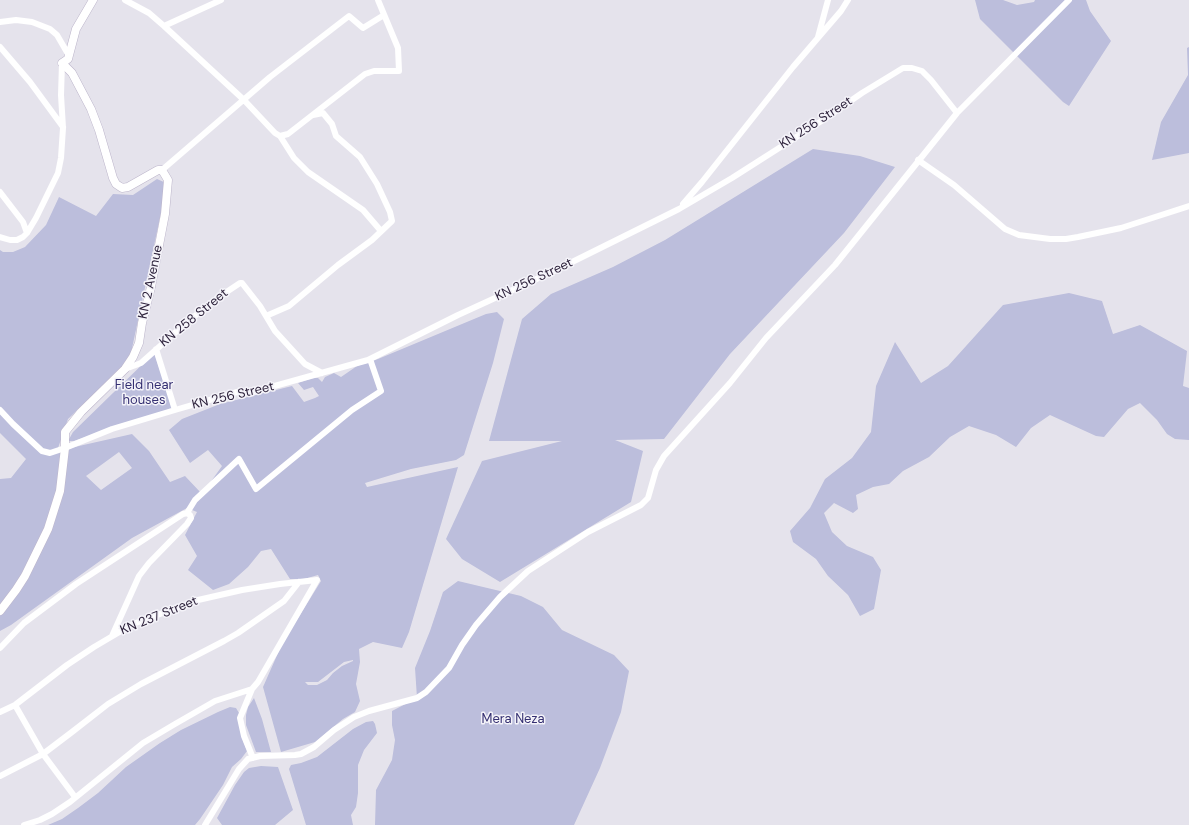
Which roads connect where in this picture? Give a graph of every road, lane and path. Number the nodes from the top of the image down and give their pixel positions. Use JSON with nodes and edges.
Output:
{"nodes":[{"id":1,"x":93,"y":0,"type":"edge"},
{"id":2,"x":125,"y":0,"type":"edge"},
{"id":3,"x":221,"y":0,"type":"edge"},
{"id":4,"x":378,"y":0,"type":"edge"},
{"id":5,"x":828,"y":0,"type":"edge"},
{"id":6,"x":848,"y":0,"type":"edge"},
{"id":7,"x":1069,"y":0,"type":"edge"},
{"id":8,"x":384,"y":14,"type":"junction"},
{"id":9,"x":0,"y":22,"type":"edge"},
{"id":10,"x":164,"y":26,"type":"junction"},
{"id":11,"x":818,"y":39,"type":"junction"},
{"id":12,"x":0,"y":47,"type":"edge"},
{"id":13,"x":68,"y":54,"type":"junction"},
{"id":14,"x":62,"y":63,"type":"junction"},
{"id":15,"x":244,"y":100,"type":"junction"},
{"id":16,"x":957,"y":113,"type":"junction"},
{"id":17,"x":311,"y":116,"type":"junction"},
{"id":18,"x":63,"y":128,"type":"junction"},
{"id":19,"x":280,"y":136,"type":"junction"},
{"id":20,"x":918,"y":160,"type":"junction"},
{"id":21,"x":162,"y":170,"type":"junction"},
{"id":22,"x":0,"y":192,"type":"edge"},
{"id":23,"x":1189,"y":206,"type":"edge"},
{"id":24,"x":679,"y":209,"type":"junction"},
{"id":25,"x":381,"y":231,"type":"junction"},
{"id":26,"x":27,"y":233,"type":"junction"},
{"id":27,"x":0,"y":237,"type":"edge"},
{"id":28,"x":266,"y":316,"type":"junction"},
{"id":29,"x":156,"y":349,"type":"junction"},
{"id":30,"x":370,"y":359,"type":"junction"},
{"id":31,"x":125,"y":370,"type":"junction"},
{"id":32,"x":322,"y":373,"type":"junction"},
{"id":33,"x":0,"y":410,"type":"edge"},
{"id":34,"x":175,"y":410,"type":"junction"},
{"id":35,"x":65,"y":448,"type":"junction"},
{"id":36,"x":187,"y":513,"type":"junction"},
{"id":37,"x":298,"y":582,"type":"junction"},
{"id":38,"x":1,"y":611,"type":"edge"},
{"id":39,"x":112,"y":636,"type":"junction"},
{"id":40,"x":0,"y":648,"type":"edge"},
{"id":41,"x":252,"y":689,"type":"junction"},
{"id":42,"x":15,"y":705,"type":"junction"},
{"id":43,"x":0,"y":712,"type":"edge"},
{"id":44,"x":43,"y":754,"type":"junction"},
{"id":45,"x":253,"y":758,"type":"junction"},
{"id":46,"x":0,"y":776,"type":"edge"},
{"id":47,"x":75,"y":797,"type":"junction"},
{"id":48,"x":24,"y":825,"type":"edge"},
{"id":49,"x":205,"y":825,"type":"edge"}],
"edges":[{"from":1,"to":13,"type":"main road"},
{"from":2,"to":10,"type":"street"},
{"from":3,"to":10,"type":"street"},
{"from":4,"to":8,"type":"street"},
{"from":5,"to":11,"type":"street"},
{"from":6,"to":11,"type":"street"},
{"from":7,"to":16,"type":"street"},
{"from":8,"to":15,"type":"street"},
{"from":8,"to":17,"type":"street"},
{"from":9,"to":13,"type":"street"},
{"from":10,"to":15,"type":"street"},
{"from":11,"to":24,"type":"street"},
{"from":12,"to":18,"type":"street"},
{"from":13,"to":14,"type":"main road"},
{"from":14,"to":18,"type":"street"},
{"from":14,"to":21,"type":"main road"},
{"from":15,"to":19,"type":"street"},
{"from":15,"to":21,"type":"street"},
{"from":16,"to":20,"type":"street"},
{"from":16,"to":24,"type":"street","name":"KN 256 Street"},
{"from":17,"to":19,"type":"street"},
{"from":17,"to":25,"type":"street"},
{"from":18,"to":26,"type":"street"},
{"from":19,"to":25,"type":"street"},
{"from":20,"to":23,"type":"street"},
{"from":20,"to":45,"type":"street"},
{"from":21,"to":31,"type":"main road","name":"KN 2 Avenue"},
{"from":22,"to":26,"type":"street"},
{"from":24,"to":30,"type":"street","name":"KN 256 Street"},
{"from":25,"to":28,"type":"street"},
{"from":26,"to":27,"type":"street"},
{"from":28,"to":29,"type":"street","name":"KN 258 Street"},
{"from":28,"to":32,"type":"street","name":"KN 258 Street"},
{"from":29,"to":31,"type":"street","name":"KN 258 Street"},
{"from":29,"to":34,"type":"street"},
{"from":30,"to":32,"type":"street","name":"KN 256 Street"},
{"from":30,"to":36,"type":"street"},
{"from":31,"to":35,"type":"main road","name":"KN 2 Avenue"},
{"from":32,"to":34,"type":"street","name":"KN 256 Street"},
{"from":33,"to":35,"type":"street","name":"KN 256 Street"},
{"from":34,"to":35,"type":"street","name":"KN 256 Street"},
{"from":35,"to":38,"type":"main road","name":"KN 2 Avenue"},
{"from":36,"to":39,"type":"street"},
{"from":36,"to":40,"type":"street"},
{"from":37,"to":39,"type":"street","name":"KN 237 Street"},
{"from":37,"to":41,"type":"street","name":"KN 237 Street"},
{"from":37,"to":44,"type":"street"},
{"from":39,"to":42,"type":"street","name":"KN 237 Street"},
{"from":41,"to":45,"type":"street"},
{"from":41,"to":47,"type":"street"},
{"from":42,"to":43,"type":"street","name":"KN 237 Street"},
{"from":42,"to":44,"type":"street"},
{"from":44,"to":46,"type":"street"},
{"from":44,"to":47,"type":"street"},
{"from":45,"to":49,"type":"street"},
{"from":47,"to":48,"type":"street"}]}
